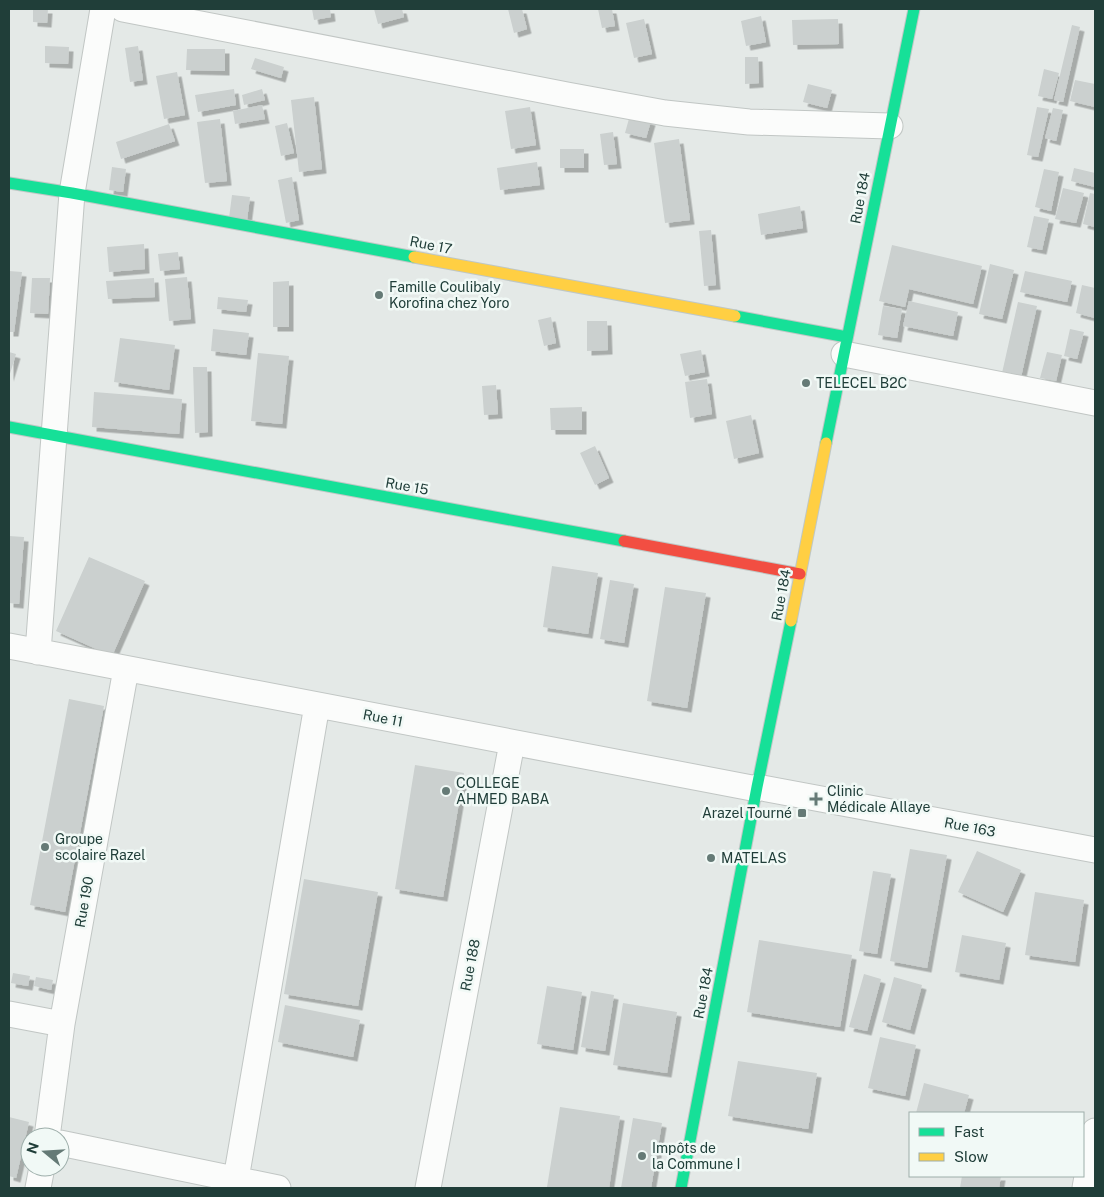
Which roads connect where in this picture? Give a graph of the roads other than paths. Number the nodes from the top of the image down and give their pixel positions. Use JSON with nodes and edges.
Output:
{"nodes":[{"id":1,"x":103,"y":9,"type":"edge"},
{"id":2,"x":123,"y":9,"type":"edge"},
{"id":3,"x":914,"y":9,"type":"edge"},
{"id":4,"x":890,"y":126,"type":"junction"},
{"id":5,"x":9,"y":183,"type":"edge"},
{"id":6,"x":72,"y":193,"type":"junction"},
{"id":7,"x":846,"y":346,"type":"junction"},
{"id":8,"x":1095,"y":403,"type":"edge"},
{"id":9,"x":9,"y":427,"type":"edge"},
{"id":10,"x":54,"y":436,"type":"junction"},
{"id":11,"x":800,"y":574,"type":"junction"},
{"id":12,"x":9,"y":646,"type":"edge"},
{"id":13,"x":38,"y":652,"type":"junction"},
{"id":14,"x":126,"y":669,"type":"junction"},
{"id":15,"x":317,"y":705,"type":"junction"},
{"id":16,"x":512,"y":742,"type":"junction"},
{"id":17,"x":757,"y":788,"type":"junction"},
{"id":18,"x":1095,"y":850,"type":"edge"},
{"id":19,"x":9,"y":1014,"type":"edge"},
{"id":20,"x":62,"y":1024,"type":"junction"},
{"id":21,"x":48,"y":1127,"type":"edge"},
{"id":22,"x":1095,"y":1131,"type":"edge"},
{"id":23,"x":70,"y":1145,"type":"edge"},
{"id":24,"x":236,"y":1179,"type":"junction"},
{"id":25,"x":278,"y":1188,"type":"edge"},
{"id":26,"x":428,"y":1188,"type":"edge"},
{"id":27,"x":681,"y":1188,"type":"edge"},
{"id":28,"x":1084,"y":1188,"type":"edge"}],
"edges":[{"from":1,"to":6,"type":"street"},
{"from":2,"to":4,"type":"street"},
{"from":3,"to":4,"type":"street","name":"Rue 184"},
{"from":4,"to":7,"type":"street","name":"Rue 184"},
{"from":5,"to":6,"type":"street","name":"Rue 17"},
{"from":6,"to":7,"type":"street","name":"Rue 17"},
{"from":6,"to":10,"type":"street"},
{"from":7,"to":8,"type":"street"},
{"from":7,"to":11,"type":"street","name":"Rue 184"},
{"from":9,"to":10,"type":"street","name":"Rue 15"},
{"from":10,"to":11,"type":"street","name":"Rue 15"},
{"from":10,"to":13,"type":"street"},
{"from":11,"to":17,"type":"street","name":"Rue 184"},
{"from":12,"to":13,"type":"street","name":"Rue 11"},
{"from":13,"to":14,"type":"street","name":"Rue 11"},
{"from":14,"to":15,"type":"street","name":"Rue 11"},
{"from":14,"to":20,"type":"street","name":"Rue 190"},
{"from":15,"to":16,"type":"street","name":"Rue 11"},
{"from":15,"to":24,"type":"street"},
{"from":16,"to":17,"type":"street","name":"Rue 11"},
{"from":16,"to":26,"type":"street","name":"Rue 188"},
{"from":17,"to":18,"type":"street","name":"Rue 163"},
{"from":17,"to":27,"type":"street","name":"Rue 184"},
{"from":19,"to":20,"type":"street"},
{"from":20,"to":21,"type":"street","name":"Rue 190"},
{"from":22,"to":28,"type":"street"},
{"from":23,"to":24,"type":"street"},
{"from":24,"to":25,"type":"street"}]}
